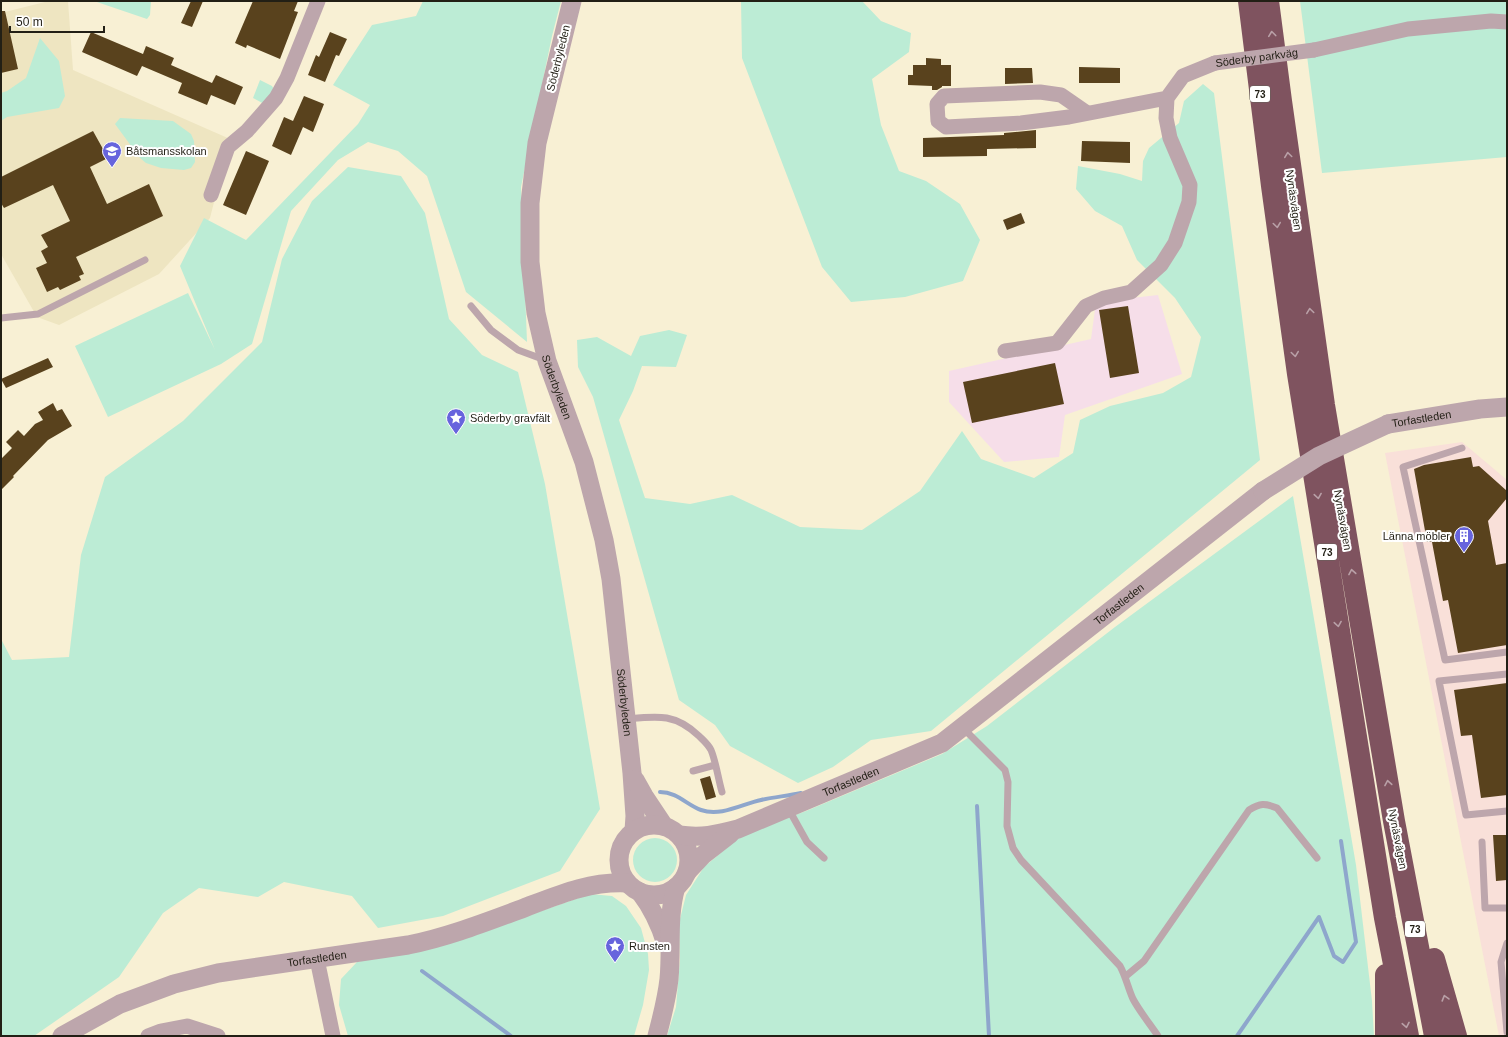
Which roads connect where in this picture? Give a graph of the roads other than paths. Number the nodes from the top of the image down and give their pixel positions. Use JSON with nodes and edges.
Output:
{"nodes":[{"id":1,"x":318,"y":1,"type":"edge"},
{"id":2,"x":572,"y":1,"type":"edge"},
{"id":3,"x":1249,"y":1,"type":"edge"},
{"id":4,"x":1268,"y":1,"type":"edge"},
{"id":5,"x":1507,"y":22,"type":"edge"},
{"id":6,"x":1168,"y":98,"type":"junction"},
{"id":7,"x":1087,"y":113,"type":"junction"},
{"id":8,"x":211,"y":195,"type":"dead end"},
{"id":9,"x":145,"y":260,"type":"dead end"},
{"id":10,"x":471,"y":306,"type":"dead end"},
{"id":11,"x":1,"y":318,"type":"edge"},
{"id":12,"x":1005,"y":351,"type":"dead end"},
{"id":13,"x":547,"y":361,"type":"junction"},
{"id":14,"x":1507,"y":407,"type":"edge"},
{"id":15,"x":1462,"y":448,"type":"dead end"},
{"id":16,"x":1507,"y":652,"type":"edge"},
{"id":17,"x":1507,"y":674,"type":"edge"},
{"id":18,"x":625,"y":719,"type":"junction"},
{"id":19,"x":962,"y":727,"type":"junction"},
{"id":20,"x":715,"y":765,"type":"junction"},
{"id":21,"x":693,"y":771,"type":"dead end"},
{"id":22,"x":632,"y":773,"type":"junction"},
{"id":23,"x":722,"y":792,"type":"dead end"},
{"id":24,"x":788,"y":808,"type":"junction"},
{"id":25,"x":1507,"y":811,"type":"edge"},
{"id":26,"x":1394,"y":822,"type":"junction"},
{"id":27,"x":738,"y":829,"type":"junction"},
{"id":28,"x":634,"y":831,"type":"junction"},
{"id":29,"x":671,"y":831,"type":"junction"},
{"id":30,"x":1482,"y":842,"type":"dead end"},
{"id":31,"x":619,"y":857,"type":"junction"},
{"id":32,"x":824,"y":858,"type":"dead end"},
{"id":33,"x":1317,"y":858,"type":"dead end"},
{"id":34,"x":681,"y":880,"type":"junction"},
{"id":35,"x":634,"y":887,"type":"junction"},
{"id":36,"x":576,"y":888,"type":"junction"},
{"id":37,"x":1507,"y":908,"type":"edge"},
{"id":38,"x":1385,"y":918,"type":"junction"},
{"id":39,"x":1507,"y":943,"type":"edge"},
{"id":40,"x":670,"y":957,"type":"junction"},
{"id":41,"x":317,"y":959,"type":"junction"},
{"id":42,"x":1126,"y":976,"type":"junction"},
{"id":43,"x":1507,"y":1032,"type":"edge"},
{"id":44,"x":62,"y":1036,"type":"edge"},
{"id":45,"x":148,"y":1036,"type":"edge"},
{"id":46,"x":218,"y":1036,"type":"edge"},
{"id":47,"x":333,"y":1036,"type":"edge"},
{"id":48,"x":657,"y":1036,"type":"edge"},
{"id":49,"x":1158,"y":1036,"type":"edge"},
{"id":50,"x":1386,"y":1036,"type":"edge"},
{"id":51,"x":1408,"y":1036,"type":"edge"},
{"id":52,"x":1436,"y":1036,"type":"edge"},
{"id":53,"x":1456,"y":1036,"type":"edge"}],
"edges":[{"from":1,"to":8,"type":"street"},
{"from":2,"to":13,"type":"street","name":"Söderbyleden"},
{"from":3,"to":38,"type":"highway","name":"Nynäsvägen","number":"73","one_way":true},
{"from":26,"to":4,"type":"highway","name":"Nynäsvägen","number":"73","one_way":true},
{"from":5,"to":6,"type":"street","name":"Söderby parkväg","bridge":true},
{"from":6,"to":7,"type":"street"},
{"from":6,"to":12,"type":"street","name":"Söderby parkväg"},
{"from":7,"to":7,"type":"street"},
{"from":9,"to":11,"type":"lane"},
{"from":10,"to":13,"type":"lane"},
{"from":13,"to":18,"type":"street","name":"Söderbyleden"},
{"from":14,"to":19,"type":"street","name":"Torfastleden","bridge":true},
{"from":15,"to":16,"type":"lane"},
{"from":17,"to":25,"type":"lane"},
{"from":18,"to":20,"type":"lane"},
{"from":18,"to":22,"type":"street","name":"Söderbyleden"},
{"from":19,"to":24,"type":"street","name":"Torfastleden"},
{"from":19,"to":42,"type":"lane"},
{"from":20,"to":21,"type":"lane"},
{"from":20,"to":23,"type":"lane"},
{"from":22,"to":28,"type":"street","name":"Söderbyleden"},
{"from":22,"to":29,"type":"street","name":"Söderbyleden"},
{"from":24,"to":27,"type":"street","name":"Torfastleden"},
{"from":24,"to":32,"type":"lane"},
{"from":26,"to":52,"type":"highway","name":"Nynäsvägen","number":"73"},
{"from":53,"to":26,"type":"highway","one_way":true},
{"from":27,"to":29,"type":"street","name":"Torfastleden"},
{"from":27,"to":34,"type":"street","name":"Torfastleden"},
{"from":28,"to":29,"type":"street"},
{"from":28,"to":31,"type":"street"},
{"from":29,"to":34,"type":"street"},
{"from":30,"to":37,"type":"lane"},
{"from":31,"to":35,"type":"street"},
{"from":31,"to":36,"type":"street","name":"Torfastleden"},
{"from":33,"to":42,"type":"lane"},
{"from":34,"to":35,"type":"street"},
{"from":34,"to":40,"type":"street"},
{"from":35,"to":36,"type":"street","name":"Torfastleden"},
{"from":35,"to":40,"type":"street"},
{"from":36,"to":41,"type":"street","name":"Torfastleden"},
{"from":38,"to":50,"type":"highway"},
{"from":38,"to":51,"type":"highway","name":"Nynäsvägen","number":"73","one_way":true},
{"from":39,"to":43,"type":"lane"},
{"from":40,"to":48,"type":"street"},
{"from":41,"to":44,"type":"street","name":"Torfastleden"},
{"from":41,"to":47,"type":"street"},
{"from":42,"to":49,"type":"lane"},
{"from":45,"to":46,"type":"street"}]}
